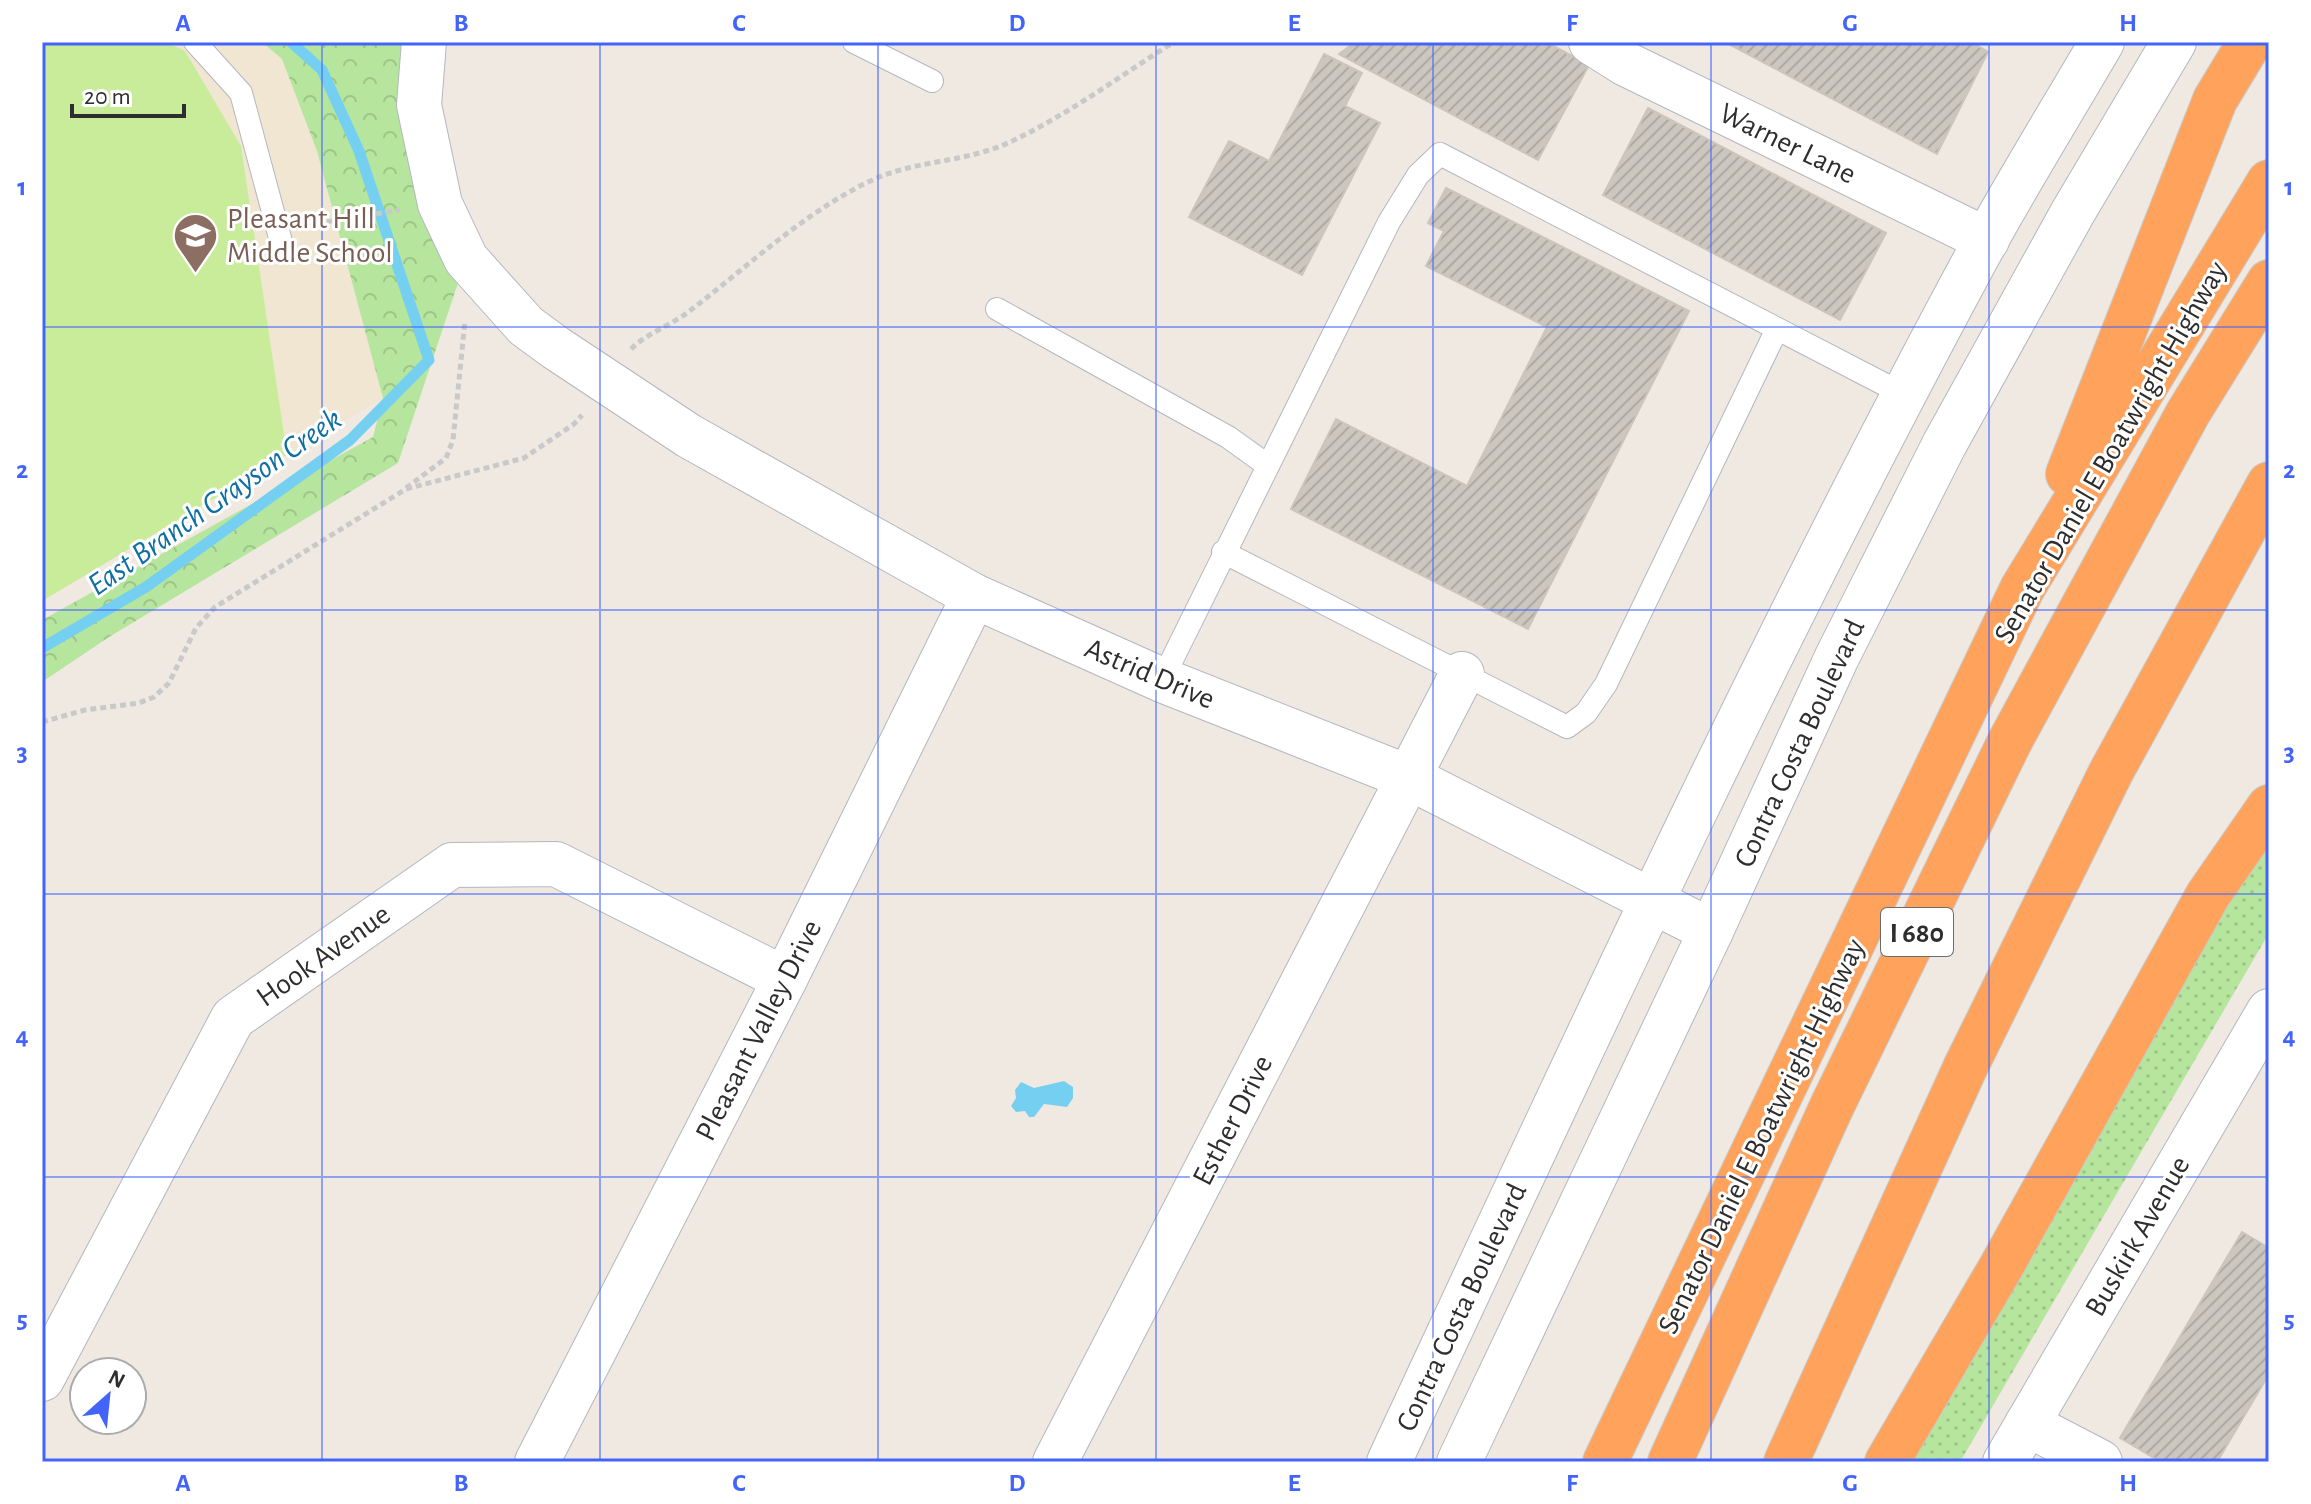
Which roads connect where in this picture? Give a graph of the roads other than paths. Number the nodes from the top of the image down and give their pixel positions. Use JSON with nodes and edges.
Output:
{"nodes":[{"id":1,"x":195,"y":42,"type":"edge"},
{"id":2,"x":424,"y":42,"type":"edge"},
{"id":3,"x":854,"y":42,"type":"edge"},
{"id":4,"x":1591,"y":42,"type":"edge"},
{"id":5,"x":2102,"y":42,"type":"edge"},
{"id":6,"x":2174,"y":42,"type":"edge"},
{"id":7,"x":2250,"y":42,"type":"edge"},
{"id":8,"x":932,"y":81,"type":"dead end"},
{"id":9,"x":2269,"y":182,"type":"edge"},
{"id":10,"x":281,"y":239,"type":"road end"},
{"id":11,"x":1987,"y":240,"type":"junction"},
{"id":12,"x":2269,"y":282,"type":"edge"},
{"id":13,"x":997,"y":309,"type":"dead end"},
{"id":14,"x":1777,"y":329,"type":"junction"},
{"id":15,"x":1905,"y":395,"type":"junction"},
{"id":16,"x":1267,"y":465,"type":"junction"},
{"id":17,"x":2269,"y":484,"type":"edge"},
{"id":18,"x":1223,"y":552,"type":"junction"},
{"id":19,"x":2022,"y":589,"type":"junction"},
{"id":20,"x":974,"y":596,"type":"junction"},
{"id":21,"x":1462,"y":674,"type":"junction"},
{"id":22,"x":1162,"y":680,"type":"junction"},
{"id":23,"x":1410,"y":778,"type":"junction"},
{"id":24,"x":2269,"y":807,"type":"edge"},
{"id":25,"x":1652,"y":900,"type":"junction"},
{"id":26,"x":1711,"y":931,"type":"junction"},
{"id":27,"x":785,"y":979,"type":"junction"},
{"id":28,"x":2269,"y":1011,"type":"edge"},
{"id":29,"x":42,"y":1379,"type":"edge"},
{"id":30,"x":2027,"y":1424,"type":"junction"},
{"id":31,"x":2093,"y":1458,"type":"edge"},
{"id":32,"x":537,"y":1462,"type":"edge"},
{"id":33,"x":1055,"y":1462,"type":"edge"},
{"id":34,"x":1389,"y":1462,"type":"edge"},
{"id":35,"x":1459,"y":1462,"type":"edge"},
{"id":36,"x":1605,"y":1462,"type":"edge"},
{"id":37,"x":1670,"y":1462,"type":"edge"},
{"id":38,"x":1786,"y":1462,"type":"edge"},
{"id":39,"x":1887,"y":1462,"type":"edge"},
{"id":40,"x":2005,"y":1462,"type":"edge"}],
"edges":[{"from":1,"to":10,"type":"lane"},
{"from":2,"to":20,"type":"street","name":"Astrid Drive"},
{"from":3,"to":8,"type":"lane"},
{"from":4,"to":11,"type":"street","name":"Warner Lane"},
{"from":5,"to":11,"type":"street","name":"Contra Costa Boulevard"},
{"from":6,"to":26,"type":"street","name":"Contra Costa Boulevard"},
{"from":7,"to":19,"type":"highway"},
{"from":9,"to":19,"type":"highway","name":"Senator Daniel E Boatwright Highway","number":"I 680"},
{"from":11,"to":15,"type":"street","name":"Contra Costa Boulevard"},
{"from":12,"to":37,"type":"highway","number":"I 680"},
{"from":13,"to":16,"type":"lane"},
{"from":14,"to":15,"type":"lane"},
{"from":14,"to":16,"type":"lane"},
{"from":14,"to":21,"type":"lane"},
{"from":15,"to":25,"type":"street","name":"Contra Costa Boulevard"},
{"from":16,"to":18,"type":"lane"},
{"from":17,"to":38,"type":"highway"},
{"from":18,"to":21,"type":"lane"},
{"from":18,"to":22,"type":"lane"},
{"from":19,"to":36,"type":"highway","name":"Senator Daniel E Boatwright Highway","number":"I 680"},
{"from":20,"to":22,"type":"street","name":"Astrid Drive"},
{"from":20,"to":27,"type":"street","name":"Pleasant Valley Drive"},
{"from":21,"to":23,"type":"street","name":"Esther Drive"},
{"from":22,"to":23,"type":"street","name":"Astrid Drive"},
{"from":23,"to":25,"type":"street","name":"Astrid Drive"},
{"from":23,"to":33,"type":"street","name":"Esther Drive"},
{"from":24,"to":39,"type":"highway"},
{"from":25,"to":26,"type":"street","name":"Astrid Drive"},
{"from":25,"to":34,"type":"street","name":"Contra Costa Boulevard"},
{"from":26,"to":35,"type":"street","name":"Contra Costa Boulevard"},
{"from":27,"to":29,"type":"street","name":"Hook Avenue"},
{"from":27,"to":32,"type":"street","name":"Pleasant Valley Drive"},
{"from":28,"to":30,"type":"street","name":"Buskirk Avenue"},
{"from":30,"to":31,"type":"street"},
{"from":30,"to":40,"type":"street","name":"Buskirk Avenue"}]}
